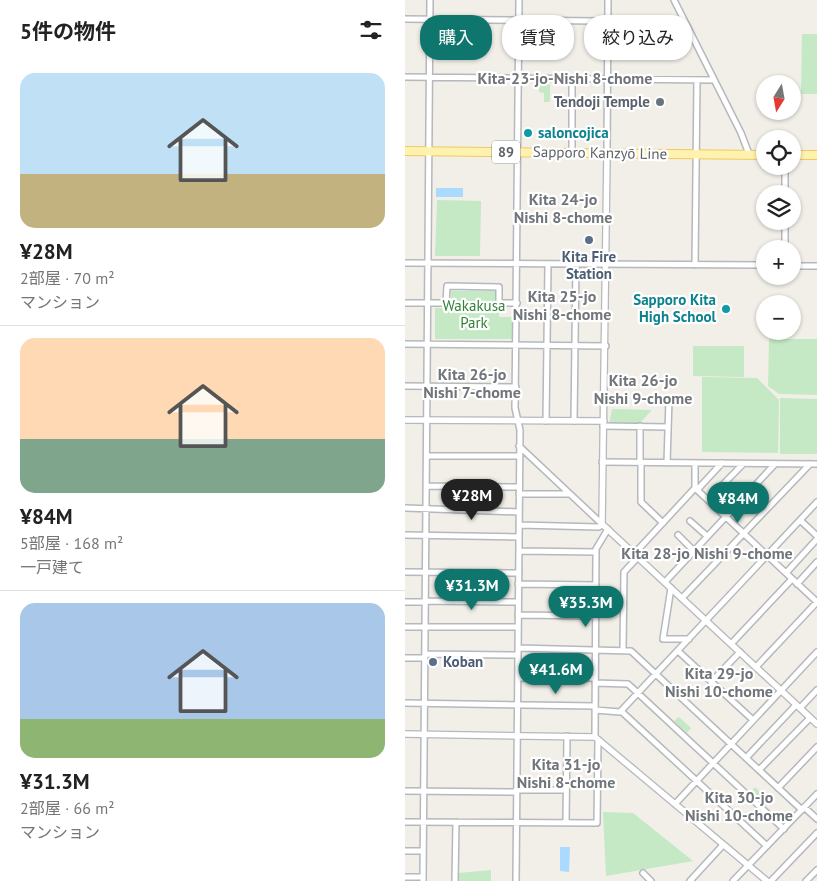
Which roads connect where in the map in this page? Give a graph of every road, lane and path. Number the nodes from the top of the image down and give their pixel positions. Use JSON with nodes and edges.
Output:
{"nodes":[{"id":1,"x":430,"y":0,"type":"edge"},
{"id":2,"x":519,"y":0,"type":"edge"},
{"id":3,"x":608,"y":0,"type":"edge"},
{"id":4,"x":674,"y":0,"type":"edge"},
{"id":5,"x":430,"y":15,"type":"edge"},
{"id":6,"x":519,"y":15,"type":"edge"},
{"id":7,"x":608,"y":15,"type":"edge"},
{"id":8,"x":682,"y":15,"type":"edge"},
{"id":9,"x":405,"y":20,"type":"edge"},
{"id":10,"x":420,"y":20,"type":"edge"},
{"id":11,"x":692,"y":36,"type":"edge"},
{"id":12,"x":430,"y":60,"type":"edge"},
{"id":13,"x":519,"y":60,"type":"edge"},
{"id":14,"x":608,"y":60,"type":"edge"},
{"id":15,"x":405,"y":77,"type":"edge"},
{"id":16,"x":430,"y":78,"type":"junction"},
{"id":17,"x":519,"y":78,"type":"junction"},
{"id":18,"x":573,"y":78,"type":"junction"},
{"id":19,"x":608,"y":79,"type":"junction"},
{"id":20,"x":697,"y":80,"type":"junction"},
{"id":21,"x":714,"y":80,"type":"junction"},
{"id":22,"x":405,"y":151,"type":"edge"},
{"id":23,"x":429,"y":152,"type":"junction"},
{"id":24,"x":518,"y":152,"type":"junction"},
{"id":25,"x":572,"y":153,"type":"junction"},
{"id":26,"x":607,"y":153,"type":"junction"},
{"id":27,"x":696,"y":154,"type":"junction"},
{"id":28,"x":749,"y":154,"type":"junction"},
{"id":29,"x":756,"y":154,"type":"edge"},
{"id":30,"x":801,"y":155,"type":"edge"},
{"id":31,"x":817,"y":155,"type":"edge"},
{"id":32,"x":405,"y":263,"type":"edge"},
{"id":33,"x":428,"y":263,"type":"junction"},
{"id":34,"x":517,"y":263,"type":"junction"},
{"id":35,"x":547,"y":264,"type":"junction"},
{"id":36,"x":576,"y":264,"type":"junction"},
{"id":37,"x":606,"y":264,"type":"junction"},
{"id":38,"x":695,"y":265,"type":"junction"},
{"id":39,"x":756,"y":265,"type":"edge"},
{"id":40,"x":801,"y":266,"type":"edge"},
{"id":41,"x":817,"y":266,"type":"edge"},
{"id":42,"x":405,"y":303,"type":"edge"},
{"id":43,"x":428,"y":303,"type":"junction"},
{"id":44,"x":517,"y":303,"type":"junction"},
{"id":45,"x":405,"y":344,"type":"edge"},
{"id":46,"x":427,"y":344,"type":"junction"},
{"id":47,"x":516,"y":345,"type":"junction"},
{"id":48,"x":547,"y":345,"type":"junction"},
{"id":49,"x":575,"y":345,"type":"junction"},
{"id":50,"x":605,"y":346,"type":"junction"},
{"id":51,"x":405,"y":386,"type":"edge"},
{"id":52,"x":427,"y":386,"type":"junction"},
{"id":53,"x":516,"y":387,"type":"junction"},
{"id":54,"x":669,"y":399,"type":"dead end"},
{"id":55,"x":405,"y":420,"type":"edge"},
{"id":56,"x":427,"y":420,"type":"junction"},
{"id":57,"x":517,"y":420,"type":"junction"},
{"id":58,"x":546,"y":421,"type":"junction"},
{"id":59,"x":573,"y":421,"type":"junction"},
{"id":60,"x":603,"y":424,"type":"junction"},
{"id":61,"x":640,"y":426,"type":"junction"},
{"id":62,"x":668,"y":427,"type":"junction"},
{"id":63,"x":519,"y":446,"type":"junction"},
{"id":64,"x":427,"y":456,"type":"junction"},
{"id":65,"x":519,"y":456,"type":"junction"},
{"id":66,"x":602,"y":462,"type":"junction"},
{"id":67,"x":641,"y":463,"type":"junction"},
{"id":68,"x":667,"y":463,"type":"junction"},
{"id":69,"x":695,"y":463,"type":"junction"},
{"id":70,"x":722,"y":463,"type":"junction"},
{"id":71,"x":743,"y":464,"type":"junction"},
{"id":72,"x":775,"y":464,"type":"junction"},
{"id":73,"x":810,"y":464,"type":"junction"},
{"id":74,"x":817,"y":464,"type":"edge"},
{"id":75,"x":426,"y":486,"type":"junction"},
{"id":76,"x":519,"y":487,"type":"junction"},
{"id":77,"x":696,"y":489,"type":"junction"},
{"id":78,"x":519,"y":494,"type":"junction"},
{"id":79,"x":570,"y":494,"type":"junction"},
{"id":80,"x":708,"y":500,"type":"junction"},
{"id":81,"x":817,"y":502,"type":"edge"},
{"id":82,"x":405,"y":508,"type":"edge"},
{"id":83,"x":426,"y":508,"type":"junction"},
{"id":84,"x":519,"y":512,"type":"junction"},
{"id":85,"x":725,"y":516,"type":"junction"},
{"id":86,"x":800,"y":520,"type":"junction"},
{"id":87,"x":690,"y":521,"type":"dead end"},
{"id":88,"x":663,"y":523,"type":"junction"},
{"id":89,"x":602,"y":524,"type":"junction"},
{"id":90,"x":519,"y":525,"type":"junction"},
{"id":91,"x":608,"y":529,"type":"junction"},
{"id":92,"x":743,"y":533,"type":"junction"},
{"id":93,"x":405,"y":535,"type":"edge"},
{"id":94,"x":426,"y":535,"type":"junction"},
{"id":95,"x":678,"y":535,"type":"dead end"},
{"id":96,"x":707,"y":536,"type":"junction"},
{"id":97,"x":519,"y":537,"type":"junction"},
{"id":98,"x":817,"y":538,"type":"edge"},
{"id":99,"x":519,"y":551,"type":"junction"},
{"id":100,"x":694,"y":551,"type":"junction"},
{"id":101,"x":596,"y":552,"type":"junction"},
{"id":102,"x":636,"y":555,"type":"junction"},
{"id":103,"x":767,"y":556,"type":"junction"},
{"id":104,"x":817,"y":562,"type":"edge"},
{"id":105,"x":405,"y":572,"type":"edge"},
{"id":106,"x":425,"y":572,"type":"junction"},
{"id":107,"x":519,"y":573,"type":"junction"},
{"id":108,"x":786,"y":573,"type":"junction"},
{"id":109,"x":792,"y":579,"type":"junction"},
{"id":110,"x":665,"y":582,"type":"junction"},
{"id":111,"x":519,"y":584,"type":"junction"},
{"id":112,"x":797,"y":584,"type":"junction"},
{"id":113,"x":596,"y":585,"type":"junction"},
{"id":114,"x":671,"y":588,"type":"junction"},
{"id":115,"x":682,"y":598,"type":"junction"},
{"id":116,"x":405,"y":602,"type":"edge"},
{"id":117,"x":425,"y":602,"type":"junction"},
{"id":118,"x":518,"y":602,"type":"junction"},
{"id":119,"x":817,"y":602,"type":"edge"},
{"id":120,"x":518,"y":614,"type":"junction"},
{"id":121,"x":596,"y":616,"type":"junction"},
{"id":122,"x":706,"y":621,"type":"junction"},
{"id":123,"x":405,"y":627,"type":"edge"},
{"id":124,"x":425,"y":627,"type":"junction"},
{"id":125,"x":518,"y":627,"type":"junction"},
{"id":126,"x":689,"y":639,"type":"junction"},
{"id":127,"x":731,"y":644,"type":"junction"},
{"id":128,"x":518,"y":648,"type":"junction"},
{"id":129,"x":595,"y":649,"type":"junction"},
{"id":130,"x":623,"y":649,"type":"junction"},
{"id":131,"x":678,"y":650,"type":"junction"},
{"id":132,"x":740,"y":652,"type":"junction"},
{"id":133,"x":817,"y":652,"type":"edge"},
{"id":134,"x":518,"y":655,"type":"junction"},
{"id":135,"x":425,"y":656,"type":"junction"},
{"id":136,"x":405,"y":658,"type":"edge"},
{"id":137,"x":756,"y":667,"type":"junction"},
{"id":138,"x":656,"y":674,"type":"junction"},
{"id":139,"x":518,"y":678,"type":"junction"},
{"id":140,"x":595,"y":681,"type":"junction"},
{"id":141,"x":711,"y":682,"type":"junction"},
{"id":142,"x":817,"y":690,"type":"edge"},
{"id":143,"x":781,"y":691,"type":"junction"},
{"id":144,"x":638,"y":693,"type":"junction"},
{"id":145,"x":405,"y":703,"type":"edge"},
{"id":146,"x":425,"y":703,"type":"junction"},
{"id":147,"x":518,"y":705,"type":"junction"},
{"id":148,"x":798,"y":707,"type":"junction"},
{"id":149,"x":595,"y":708,"type":"junction"},
{"id":150,"x":621,"y":711,"type":"junction"},
{"id":151,"x":810,"y":718,"type":"junction"},
{"id":152,"x":753,"y":720,"type":"junction"},
{"id":153,"x":817,"y":724,"type":"edge"},
{"id":154,"x":405,"y":734,"type":"edge"},
{"id":155,"x":425,"y":734,"type":"junction"},
{"id":156,"x":517,"y":736,"type":"junction"},
{"id":157,"x":567,"y":736,"type":"junction"},
{"id":158,"x":597,"y":739,"type":"junction"},
{"id":159,"x":731,"y":744,"type":"junction"},
{"id":160,"x":817,"y":747,"type":"edge"},
{"id":161,"x":746,"y":758,"type":"junction"},
{"id":162,"x":713,"y":762,"type":"junction"},
{"id":163,"x":759,"y":770,"type":"junction"},
{"id":164,"x":697,"y":780,"type":"junction"},
{"id":165,"x":779,"y":788,"type":"junction"},
{"id":166,"x":566,"y":790,"type":"junction"},
{"id":167,"x":405,"y":791,"type":"edge"},
{"id":168,"x":424,"y":791,"type":"junction"},
{"id":169,"x":517,"y":791,"type":"junction"},
{"id":170,"x":817,"y":794,"type":"edge"},
{"id":171,"x":675,"y":804,"type":"junction"},
{"id":172,"x":803,"y":809,"type":"junction"},
{"id":173,"x":817,"y":819,"type":"edge"},
{"id":174,"x":405,"y":822,"type":"edge"},
{"id":175,"x":423,"y":822,"type":"junction"},
{"id":176,"x":456,"y":822,"type":"junction"},
{"id":177,"x":516,"y":823,"type":"junction"},
{"id":178,"x":566,"y":823,"type":"junction"},
{"id":179,"x":784,"y":828,"type":"junction"},
{"id":180,"x":817,"y":833,"type":"edge"},
{"id":181,"x":723,"y":844,"type":"junction"},
{"id":182,"x":767,"y":846,"type":"junction"},
{"id":183,"x":405,"y":851,"type":"edge"},
{"id":184,"x":423,"y":851,"type":"junction"},
{"id":185,"x":748,"y":865,"type":"junction"},
{"id":186,"x":817,"y":870,"type":"edge"},
{"id":187,"x":643,"y":873,"type":"dead end"},
{"id":188,"x":405,"y":877,"type":"edge"},
{"id":189,"x":423,"y":879,"type":"edge"},
{"id":190,"x":808,"y":880,"type":"edge"},
{"id":191,"x":455,"y":881,"type":"edge"},
{"id":192,"x":516,"y":881,"type":"edge"},
{"id":193,"x":651,"y":881,"type":"edge"},
{"id":194,"x":690,"y":881,"type":"edge"},
{"id":195,"x":733,"y":881,"type":"edge"},
{"id":196,"x":767,"y":881,"type":"edge"},
{"id":197,"x":771,"y":881,"type":"edge"}],
"edges":[{"from":1,"to":5,"type":"street"},
{"from":2,"to":6,"type":"street"},
{"from":3,"to":7,"type":"street"},
{"from":4,"to":8,"type":"street"},
{"from":9,"to":10,"type":"street"},
{"from":11,"to":21,"type":"street"},
{"from":12,"to":16,"type":"street"},
{"from":13,"to":17,"type":"street"},
{"from":14,"to":19,"type":"street"},
{"from":15,"to":16,"type":"street"},
{"from":16,"to":17,"type":"street"},
{"from":16,"to":23,"type":"street"},
{"from":17,"to":18,"type":"street"},
{"from":17,"to":24,"type":"street"},
{"from":18,"to":19,"type":"street"},
{"from":18,"to":25,"type":"street"},
{"from":19,"to":20,"type":"street"},
{"from":19,"to":26,"type":"street"},
{"from":20,"to":21,"type":"street"},
{"from":20,"to":27,"type":"street"},
{"from":21,"to":28,"type":"street"},
{"from":22,"to":23,"type":"main road","name":"Sapporo Kanzyō Line","number":"89"},
{"from":23,"to":24,"type":"main road","name":"Sapporo Kanzyō Line","number":"89"},
{"from":23,"to":33,"type":"street"},
{"from":24,"to":25,"type":"main road","name":"Sapporo Kanzyō Line","number":"89"},
{"from":24,"to":34,"type":"street"},
{"from":25,"to":26,"type":"main road","name":"Sapporo Kanzyō Line","number":"89"},
{"from":26,"to":27,"type":"main road","name":"Sapporo Kanzyō Line","number":"89"},
{"from":26,"to":37,"type":"street"},
{"from":27,"to":28,"type":"main road","name":"Sapporo Kanzyō Line","number":"89"},
{"from":27,"to":38,"type":"street"},
{"from":28,"to":29,"type":"main road","name":"Sapporo Kanzyō Line","number":"89"},
{"from":30,"to":31,"type":"main road"},
{"from":32,"to":33,"type":"street"},
{"from":33,"to":34,"type":"street"},
{"from":33,"to":43,"type":"street"},
{"from":34,"to":35,"type":"street"},
{"from":34,"to":44,"type":"street"},
{"from":35,"to":36,"type":"street"},
{"from":35,"to":48,"type":"street"},
{"from":36,"to":37,"type":"street"},
{"from":36,"to":49,"type":"street"},
{"from":37,"to":38,"type":"street"},
{"from":37,"to":50,"type":"street"},
{"from":38,"to":39,"type":"street"},
{"from":40,"to":41,"type":"street"},
{"from":42,"to":43,"type":"street"},
{"from":43,"to":44,"type":"street"},
{"from":43,"to":46,"type":"street"},
{"from":44,"to":47,"type":"street"},
{"from":45,"to":46,"type":"street"},
{"from":46,"to":47,"type":"street"},
{"from":46,"to":52,"type":"street"},
{"from":47,"to":48,"type":"street"},
{"from":47,"to":53,"type":"street"},
{"from":48,"to":49,"type":"street"},
{"from":48,"to":58,"type":"street"},
{"from":49,"to":50,"type":"street"},
{"from":49,"to":59,"type":"street"},
{"from":50,"to":60,"type":"street"},
{"from":51,"to":52,"type":"street"},
{"from":52,"to":53,"type":"street"},
{"from":52,"to":56,"type":"street"},
{"from":53,"to":57,"type":"street"},
{"from":54,"to":62,"type":"street"},
{"from":55,"to":56,"type":"street"},
{"from":56,"to":57,"type":"street"},
{"from":56,"to":64,"type":"street"},
{"from":57,"to":58,"type":"street"},
{"from":57,"to":63,"type":"street"},
{"from":58,"to":59,"type":"street"},
{"from":59,"to":60,"type":"street"},
{"from":60,"to":61,"type":"street"},
{"from":60,"to":66,"type":"street"},
{"from":61,"to":62,"type":"street"},
{"from":61,"to":67,"type":"street"},
{"from":62,"to":68,"type":"street"},
{"from":63,"to":65,"type":"street"},
{"from":63,"to":79,"type":"street"},
{"from":64,"to":65,"type":"street"},
{"from":64,"to":75,"type":"street"},
{"from":65,"to":76,"type":"street"},
{"from":66,"to":67,"type":"street"},
{"from":66,"to":89,"type":"street"},
{"from":67,"to":68,"type":"street"},
{"from":67,"to":88,"type":"street"},
{"from":68,"to":69,"type":"street"},
{"from":69,"to":70,"type":"street"},
{"from":69,"to":77,"type":"street"},
{"from":70,"to":71,"type":"street"},
{"from":70,"to":77,"type":"street"},
{"from":71,"to":72,"type":"street"},
{"from":71,"to":80,"type":"street"},
{"from":72,"to":73,"type":"street"},
{"from":72,"to":85,"type":"street"},
{"from":73,"to":74,"type":"street"},
{"from":73,"to":92,"type":"street"},
{"from":75,"to":76,"type":"street"},
{"from":75,"to":83,"type":"street"},
{"from":76,"to":78,"type":"street"},
{"from":77,"to":80,"type":"street"},
{"from":77,"to":88,"type":"street"},
{"from":78,"to":79,"type":"street"},
{"from":78,"to":84,"type":"street"},
{"from":79,"to":89,"type":"street"},
{"from":80,"to":85,"type":"street"},
{"from":81,"to":86,"type":"street"},
{"from":82,"to":83,"type":"street"},
{"from":83,"to":84,"type":"street"},
{"from":83,"to":94,"type":"street"},
{"from":84,"to":90,"type":"street"},
{"from":85,"to":92,"type":"street"},
{"from":85,"to":96,"type":"street"},
{"from":86,"to":98,"type":"street"},
{"from":86,"to":103,"type":"street"},
{"from":87,"to":96,"type":"street"},
{"from":88,"to":102,"type":"street"},
{"from":89,"to":90,"type":"street"},
{"from":89,"to":91,"type":"street"},
{"from":90,"to":97,"type":"street"},
{"from":91,"to":101,"type":"street"},
{"from":91,"to":102,"type":"street"},
{"from":92,"to":103,"type":"street"},
{"from":92,"to":115,"type":"street"},
{"from":93,"to":94,"type":"street"},
{"from":94,"to":97,"type":"street"},
{"from":94,"to":106,"type":"street"},
{"from":95,"to":100,"type":"street"},
{"from":96,"to":100,"type":"street"},
{"from":97,"to":99,"type":"street"},
{"from":98,"to":108,"type":"street"},
{"from":99,"to":101,"type":"street"},
{"from":99,"to":107,"type":"street"},
{"from":100,"to":110,"type":"street"},
{"from":101,"to":113,"type":"street"},
{"from":102,"to":110,"type":"street"},
{"from":102,"to":130,"type":"street"},
{"from":103,"to":108,"type":"street"},
{"from":103,"to":122,"type":"street"},
{"from":104,"to":112,"type":"street"},
{"from":105,"to":106,"type":"street"},
{"from":106,"to":107,"type":"street"},
{"from":106,"to":117,"type":"street"},
{"from":107,"to":111,"type":"street"},
{"from":108,"to":109,"type":"street"},
{"from":109,"to":112,"type":"street"},
{"from":109,"to":127,"type":"street"},
{"from":110,"to":114,"type":"street"},
{"from":111,"to":113,"type":"street"},
{"from":111,"to":118,"type":"street"},
{"from":112,"to":119,"type":"street"},
{"from":113,"to":121,"type":"street"},
{"from":114,"to":115,"type":"street"},
{"from":114,"to":126,"type":"street"},
{"from":115,"to":122,"type":"street"},
{"from":116,"to":117,"type":"street"},
{"from":117,"to":118,"type":"street"},
{"from":117,"to":124,"type":"street"},
{"from":118,"to":120,"type":"street"},
{"from":119,"to":137,"type":"street"},
{"from":120,"to":121,"type":"street"},
{"from":120,"to":125,"type":"street"},
{"from":121,"to":129,"type":"street"},
{"from":122,"to":126,"type":"street"},
{"from":122,"to":127,"type":"street"},
{"from":123,"to":124,"type":"street"},
{"from":124,"to":125,"type":"street"},
{"from":124,"to":135,"type":"street"},
{"from":125,"to":128,"type":"street"},
{"from":126,"to":131,"type":"street"},
{"from":127,"to":132,"type":"street"},
{"from":128,"to":129,"type":"street"},
{"from":128,"to":134,"type":"street"},
{"from":129,"to":130,"type":"street"},
{"from":129,"to":140,"type":"street"},
{"from":130,"to":138,"type":"street"},
{"from":131,"to":138,"type":"street"},
{"from":131,"to":141,"type":"street"},
{"from":132,"to":137,"type":"street"},
{"from":132,"to":141,"type":"street"},
{"from":133,"to":143,"type":"street"},
{"from":134,"to":135,"type":"street"},
{"from":134,"to":139,"type":"street"},
{"from":135,"to":136,"type":"street"},
{"from":135,"to":146,"type":"street"},
{"from":137,"to":143,"type":"street"},
{"from":138,"to":144,"type":"street"},
{"from":138,"to":159,"type":"street"},
{"from":139,"to":140,"type":"street"},
{"from":139,"to":147,"type":"street"},
{"from":140,"to":144,"type":"street"},
{"from":140,"to":149,"type":"street"},
{"from":141,"to":152,"type":"street"},
{"from":142,"to":148,"type":"street"},
{"from":143,"to":148,"type":"street"},
{"from":143,"to":152,"type":"street"},
{"from":144,"to":150,"type":"street"},
{"from":144,"to":162,"type":"street"},
{"from":145,"to":146,"type":"street"},
{"from":146,"to":147,"type":"street"},
{"from":146,"to":155,"type":"street"},
{"from":147,"to":149,"type":"street"},
{"from":147,"to":156,"type":"street"},
{"from":148,"to":151,"type":"street"},
{"from":148,"to":161,"type":"street"},
{"from":149,"to":150,"type":"street"},
{"from":149,"to":158,"type":"street"},
{"from":150,"to":164,"type":"street"},
{"from":151,"to":153,"type":"street"},
{"from":151,"to":163,"type":"street"},
{"from":152,"to":159,"type":"street"},
{"from":154,"to":155,"type":"street"},
{"from":155,"to":156,"type":"street"},
{"from":155,"to":168,"type":"street"},
{"from":156,"to":157,"type":"street"},
{"from":156,"to":169,"type":"street"},
{"from":157,"to":158,"type":"street"},
{"from":157,"to":166,"type":"street"},
{"from":158,"to":171,"type":"street"},
{"from":158,"to":178,"type":"street"},
{"from":159,"to":161,"type":"street"},
{"from":159,"to":162,"type":"street"},
{"from":160,"to":165,"type":"street"},
{"from":161,"to":163,"type":"street"},
{"from":162,"to":164,"type":"street"},
{"from":162,"to":179,"type":"street"},
{"from":163,"to":165,"type":"street"},
{"from":164,"to":171,"type":"street"},
{"from":164,"to":182,"type":"street"},
{"from":165,"to":172,"type":"street"},
{"from":166,"to":169,"type":"street"},
{"from":166,"to":178,"type":"street"},
{"from":167,"to":168,"type":"street"},
{"from":168,"to":169,"type":"street"},
{"from":168,"to":175,"type":"street"},
{"from":169,"to":177,"type":"street"},
{"from":170,"to":172,"type":"street"},
{"from":171,"to":181,"type":"street"},
{"from":172,"to":173,"type":"street"},
{"from":172,"to":179,"type":"street"},
{"from":174,"to":175,"type":"street"},
{"from":175,"to":176,"type":"street"},
{"from":175,"to":184,"type":"street"},
{"from":176,"to":177,"type":"street"},
{"from":176,"to":191,"type":"street"},
{"from":177,"to":178,"type":"street"},
{"from":177,"to":192,"type":"street"},
{"from":179,"to":182,"type":"street"},
{"from":180,"to":197,"type":"street"},
{"from":181,"to":185,"type":"street"},
{"from":181,"to":194,"type":"street"},
{"from":182,"to":185,"type":"street"},
{"from":183,"to":184,"type":"street"},
{"from":184,"to":189,"type":"street"},
{"from":185,"to":195,"type":"street"},
{"from":185,"to":196,"type":"street"},
{"from":186,"to":190,"type":"street"},
{"from":187,"to":193,"type":"street"},
{"from":188,"to":189,"type":"street"}]}
